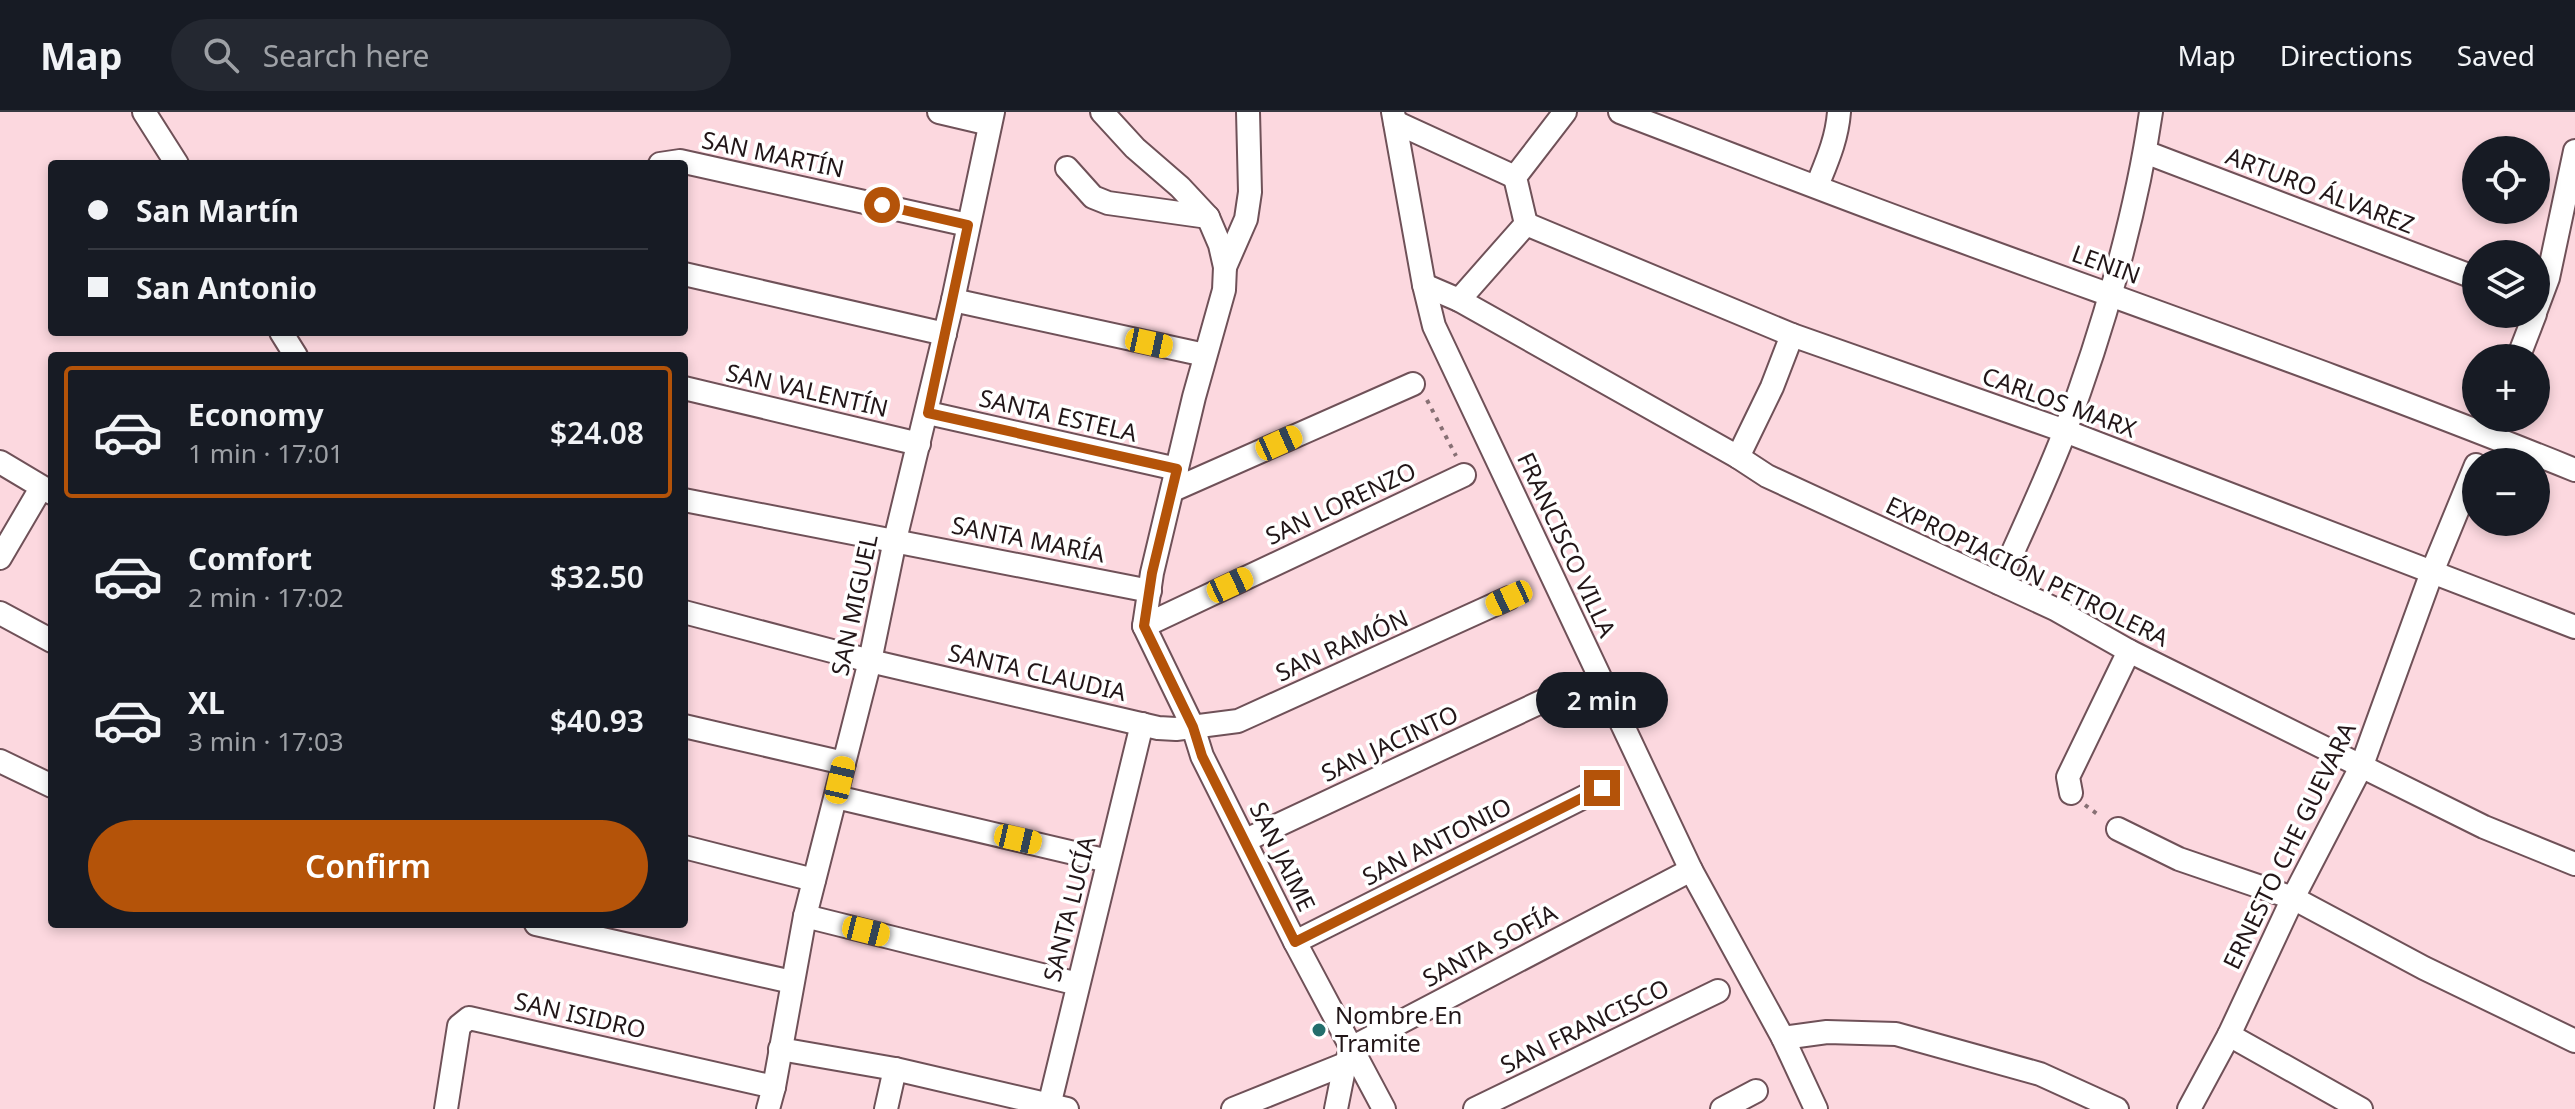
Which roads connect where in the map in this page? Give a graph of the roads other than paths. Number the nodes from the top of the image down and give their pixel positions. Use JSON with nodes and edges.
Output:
{"nodes":[{"id":1,"x":144,"y":112,"type":"edge"},
{"id":2,"x":939,"y":112,"type":"edge"},
{"id":3,"x":1102,"y":112,"type":"edge"},
{"id":4,"x":1248,"y":112,"type":"edge"},
{"id":5,"x":1565,"y":112,"type":"edge"},
{"id":6,"x":1620,"y":112,"type":"edge"},
{"id":7,"x":1839,"y":112,"type":"edge"},
{"id":8,"x":2151,"y":112,"type":"edge"},
{"id":9,"x":1394,"y":117,"type":"edge"},
{"id":10,"x":991,"y":118,"type":"edge"},
{"id":11,"x":2575,"y":151,"type":"edge"},
{"id":12,"x":2145,"y":152,"type":"junction"},
{"id":13,"x":174,"y":160,"type":"edge"},
{"id":14,"x":688,"y":163,"type":"edge"},
{"id":15,"x":1067,"y":168,"type":"dead end"},
{"id":16,"x":1515,"y":177,"type":"junction"},
{"id":17,"x":1817,"y":186,"type":"junction"},
{"id":18,"x":1208,"y":217,"type":"junction"},
{"id":19,"x":1526,"y":224,"type":"junction"},
{"id":20,"x":968,"y":225,"type":"junction"},
{"id":21,"x":1225,"y":267,"type":"junction"},
{"id":22,"x":2550,"y":269,"type":"edge"},
{"id":23,"x":2462,"y":273,"type":"edge"},
{"id":24,"x":688,"y":275,"type":"edge"},
{"id":25,"x":1424,"y":285,"type":"junction"},
{"id":26,"x":2110,"y":294,"type":"junction"},
{"id":27,"x":953,"y":300,"type":"junction"},
{"id":28,"x":1459,"y":300,"type":"junction"},
{"id":29,"x":945,"y":334,"type":"junction"},
{"id":30,"x":1792,"y":335,"type":"junction"},
{"id":31,"x":1205,"y":355,"type":"junction"},
{"id":32,"x":1413,"y":384,"type":"road end"},
{"id":33,"x":688,"y":389,"type":"edge"},
{"id":34,"x":928,"y":413,"type":"junction"},
{"id":35,"x":2462,"y":416,"type":"edge"},
{"id":36,"x":2065,"y":431,"type":"junction"},
{"id":37,"x":2502,"y":432,"type":"edge"},
{"id":38,"x":919,"y":444,"type":"junction"},
{"id":39,"x":1738,"y":457,"type":"junction"},
{"id":40,"x":0,"y":462,"type":"edge"},
{"id":41,"x":2575,"y":470,"type":"edge"},
{"id":42,"x":1464,"y":475,"type":"road end"},
{"id":43,"x":1175,"y":480,"type":"junction"},
{"id":44,"x":46,"y":490,"type":"edge"},
{"id":45,"x":2462,"y":498,"type":"edge"},
{"id":46,"x":688,"y":501,"type":"edge"},
{"id":47,"x":895,"y":540,"type":"junction"},
{"id":48,"x":0,"y":558,"type":"edge"},
{"id":49,"x":2432,"y":572,"type":"junction"},
{"id":50,"x":1999,"y":583,"type":"junction"},
{"id":51,"x":1150,"y":591,"type":"junction"},
{"id":52,"x":1509,"y":598,"type":"dead end"},
{"id":53,"x":0,"y":613,"type":"edge"},
{"id":54,"x":688,"y":613,"type":"edge"},
{"id":55,"x":1144,"y":626,"type":"junction"},
{"id":56,"x":2575,"y":627,"type":"edge"},
{"id":57,"x":48,"y":639,"type":"edge"},
{"id":58,"x":2129,"y":651,"type":"junction"},
{"id":59,"x":870,"y":661,"type":"junction"},
{"id":60,"x":1556,"y":695,"type":"dead end"},
{"id":61,"x":1142,"y":724,"type":"junction"},
{"id":62,"x":688,"y":727,"type":"edge"},
{"id":63,"x":1193,"y":727,"type":"junction"},
{"id":64,"x":0,"y":761,"type":"edge"},
{"id":65,"x":844,"y":763,"type":"junction"},
{"id":66,"x":2362,"y":765,"type":"junction"},
{"id":67,"x":48,"y":784,"type":"edge"},
{"id":68,"x":1602,"y":788,"type":"dead end"},
{"id":69,"x":2071,"y":793,"type":"road end"},
{"id":70,"x":836,"y":797,"type":"junction"},
{"id":71,"x":2118,"y":829,"type":"road end"},
{"id":72,"x":1246,"y":840,"type":"junction"},
{"id":73,"x":688,"y":848,"type":"edge"},
{"id":74,"x":1108,"y":861,"type":"junction"},
{"id":75,"x":2575,"y":864,"type":"edge"},
{"id":76,"x":1691,"y":870,"type":"junction"},
{"id":77,"x":814,"y":880,"type":"junction"},
{"id":78,"x":2293,"y":898,"type":"junction"},
{"id":79,"x":805,"y":916,"type":"junction"},
{"id":80,"x":554,"y":928,"type":"edge"},
{"id":81,"x":1295,"y":942,"type":"junction"},
{"id":82,"x":792,"y":982,"type":"junction"},
{"id":83,"x":1078,"y":984,"type":"junction"},
{"id":84,"x":1718,"y":991,"type":"dead end"},
{"id":85,"x":2229,"y":1035,"type":"junction"},
{"id":86,"x":1783,"y":1038,"type":"junction"},
{"id":87,"x":2575,"y":1041,"type":"edge"},
{"id":88,"x":780,"y":1049,"type":"junction"},
{"id":89,"x":1349,"y":1056,"type":"junction"},
{"id":90,"x":895,"y":1069,"type":"junction"},
{"id":91,"x":1756,"y":1091,"type":"dead end"},
{"id":92,"x":771,"y":1098,"type":"edge"},
{"id":93,"x":1006,"y":1103,"type":"edge"},
{"id":94,"x":1058,"y":1107,"type":"edge"},
{"id":95,"x":446,"y":1109,"type":"edge"},
{"id":96,"x":886,"y":1109,"type":"edge"},
{"id":97,"x":1233,"y":1109,"type":"edge"},
{"id":98,"x":1336,"y":1109,"type":"edge"},
{"id":99,"x":1384,"y":1109,"type":"edge"},
{"id":100,"x":1475,"y":1109,"type":"edge"},
{"id":101,"x":1722,"y":1109,"type":"edge"},
{"id":102,"x":1816,"y":1109,"type":"edge"},
{"id":103,"x":2117,"y":1109,"type":"edge"},
{"id":104,"x":2189,"y":1109,"type":"edge"},
{"id":105,"x":2361,"y":1109,"type":"edge"}],
"edges":[{"from":1,"to":13,"type":"street"},
{"from":2,"to":10,"type":"street"},
{"from":3,"to":18,"type":"street"},
{"from":4,"to":21,"type":"street"},
{"from":5,"to":16,"type":"street"},
{"from":6,"to":17,"type":"street","name":"LENIN"},
{"from":7,"to":17,"type":"street"},
{"from":8,"to":12,"type":"street"},
{"from":9,"to":16,"type":"street"},
{"from":9,"to":25,"type":"street","name":"FRANCISCO VILLA"},
{"from":10,"to":20,"type":"street","name":"SAN MIGUEL"},
{"from":11,"to":22,"type":"street"},
{"from":12,"to":23,"type":"street","name":"ARTURO ÁLVAREZ"},
{"from":12,"to":26,"type":"street"},
{"from":14,"to":20,"type":"street","name":"SAN MARTÍN"},
{"from":15,"to":18,"type":"street"},
{"from":16,"to":19,"type":"street"},
{"from":17,"to":26,"type":"street","name":"LENIN"},
{"from":18,"to":21,"type":"street"},
{"from":19,"to":28,"type":"street"},
{"from":19,"to":30,"type":"street","name":"CARLOS MARX"},
{"from":20,"to":27,"type":"street","name":"SAN MIGUEL"},
{"from":21,"to":31,"type":"street"},
{"from":24,"to":29,"type":"street"},
{"from":25,"to":28,"type":"street","name":"EXPROPIACIÓN PETROLERA"},
{"from":25,"to":76,"type":"street","name":"FRANCISCO VILLA"},
{"from":26,"to":35,"type":"street","name":"LENIN"},
{"from":26,"to":36,"type":"street"},
{"from":27,"to":29,"type":"street","name":"SAN MIGUEL"},
{"from":27,"to":31,"type":"street"},
{"from":28,"to":39,"type":"street","name":"EXPROPIACIÓN PETROLERA"},
{"from":29,"to":34,"type":"street","name":"SAN MIGUEL"},
{"from":30,"to":36,"type":"street","name":"CARLOS MARX"},
{"from":30,"to":39,"type":"street"},
{"from":31,"to":43,"type":"street"},
{"from":32,"to":43,"type":"street"},
{"from":33,"to":38,"type":"street","name":"SAN VALENTÍN"},
{"from":34,"to":38,"type":"street","name":"SAN MIGUEL"},
{"from":34,"to":43,"type":"street","name":"SANTA ESTELA"},
{"from":36,"to":49,"type":"street","name":"CARLOS MARX"},
{"from":36,"to":50,"type":"street"},
{"from":37,"to":41,"type":"street","name":"LENIN"},
{"from":38,"to":47,"type":"street","name":"SAN MIGUEL"},
{"from":39,"to":50,"type":"street","name":"EXPROPIACIÓN PETROLERA"},
{"from":40,"to":44,"type":"street"},
{"from":42,"to":55,"type":"street","name":"SAN LORENZO"},
{"from":43,"to":51,"type":"street"},
{"from":44,"to":48,"type":"street"},
{"from":45,"to":49,"type":"street","name":"ERNESTO CHE GUEVARA"},
{"from":46,"to":47,"type":"street"},
{"from":47,"to":51,"type":"street","name":"SANTA MARÍA"},
{"from":47,"to":59,"type":"street","name":"SAN MIGUEL"},
{"from":49,"to":56,"type":"street","name":"CARLOS MARX"},
{"from":49,"to":66,"type":"street","name":"ERNESTO CHE GUEVARA"},
{"from":50,"to":58,"type":"street","name":"EXPROPIACIÓN PETROLERA"},
{"from":51,"to":55,"type":"street"},
{"from":52,"to":63,"type":"street","name":"SAN RAMÓN"},
{"from":53,"to":57,"type":"street"},
{"from":54,"to":59,"type":"street","name":"SANTA CLAUDIA"},
{"from":55,"to":63,"type":"street","name":"SAN JAIME"},
{"from":58,"to":66,"type":"street","name":"EXPROPIACIÓN PETROLERA"},
{"from":58,"to":69,"type":"street"},
{"from":59,"to":61,"type":"street","name":"SANTA CLAUDIA"},
{"from":59,"to":65,"type":"street","name":"SAN MIGUEL"},
{"from":60,"to":72,"type":"street","name":"SAN JACINTO"},
{"from":61,"to":63,"type":"street","name":"SANTA CLAUDIA"},
{"from":61,"to":74,"type":"street","name":"SANTA LUCÍA"},
{"from":62,"to":65,"type":"street"},
{"from":63,"to":72,"type":"street","name":"SAN JAIME"},
{"from":64,"to":67,"type":"street"},
{"from":65,"to":70,"type":"street","name":"SAN MIGUEL"},
{"from":66,"to":75,"type":"street","name":"EXPROPIACIÓN PETROLERA"},
{"from":66,"to":78,"type":"street","name":"ERNESTO CHE GUEVARA"},
{"from":68,"to":81,"type":"street","name":"SAN ANTONIO"},
{"from":70,"to":74,"type":"street"},
{"from":70,"to":77,"type":"street","name":"SAN MIGUEL"},
{"from":71,"to":78,"type":"street"},
{"from":72,"to":81,"type":"street","name":"SAN JAIME"},
{"from":73,"to":77,"type":"street"},
{"from":74,"to":83,"type":"street","name":"SANTA LUCÍA"},
{"from":76,"to":86,"type":"street","name":"FRANCISCO VILLA"},
{"from":76,"to":89,"type":"street","name":"SANTA SOFÍA"},
{"from":77,"to":79,"type":"street","name":"SAN MIGUEL"},
{"from":78,"to":85,"type":"street","name":"ERNESTO CHE GUEVARA"},
{"from":78,"to":87,"type":"street"},
{"from":79,"to":82,"type":"street","name":"SAN MIGUEL"},
{"from":79,"to":83,"type":"street"},
{"from":80,"to":82,"type":"street"},
{"from":81,"to":89,"type":"street","name":"SAN JAIME"},
{"from":82,"to":88,"type":"street","name":"SAN MIGUEL"},
{"from":83,"to":94,"type":"street","name":"SANTA LUCÍA"},
{"from":84,"to":100,"type":"street","name":"SAN FRANCISCO"},
{"from":85,"to":104,"type":"street","name":"ERNESTO CHE GUEVARA"},
{"from":85,"to":105,"type":"street"},
{"from":86,"to":102,"type":"street","name":"FRANCISCO VILLA"},
{"from":86,"to":103,"type":"street"},
{"from":88,"to":90,"type":"street"},
{"from":88,"to":92,"type":"street","name":"SAN MIGUEL"},
{"from":89,"to":97,"type":"street","name":"SANTA SOFÍA"},
{"from":89,"to":98,"type":"street"},
{"from":89,"to":99,"type":"street","name":"SAN JAIME"},
{"from":90,"to":93,"type":"street"},
{"from":90,"to":96,"type":"street"},
{"from":91,"to":101,"type":"street"},
{"from":92,"to":95,"type":"street","name":"SAN ISIDRO"},
{"from":93,"to":94,"type":"street"}]}
